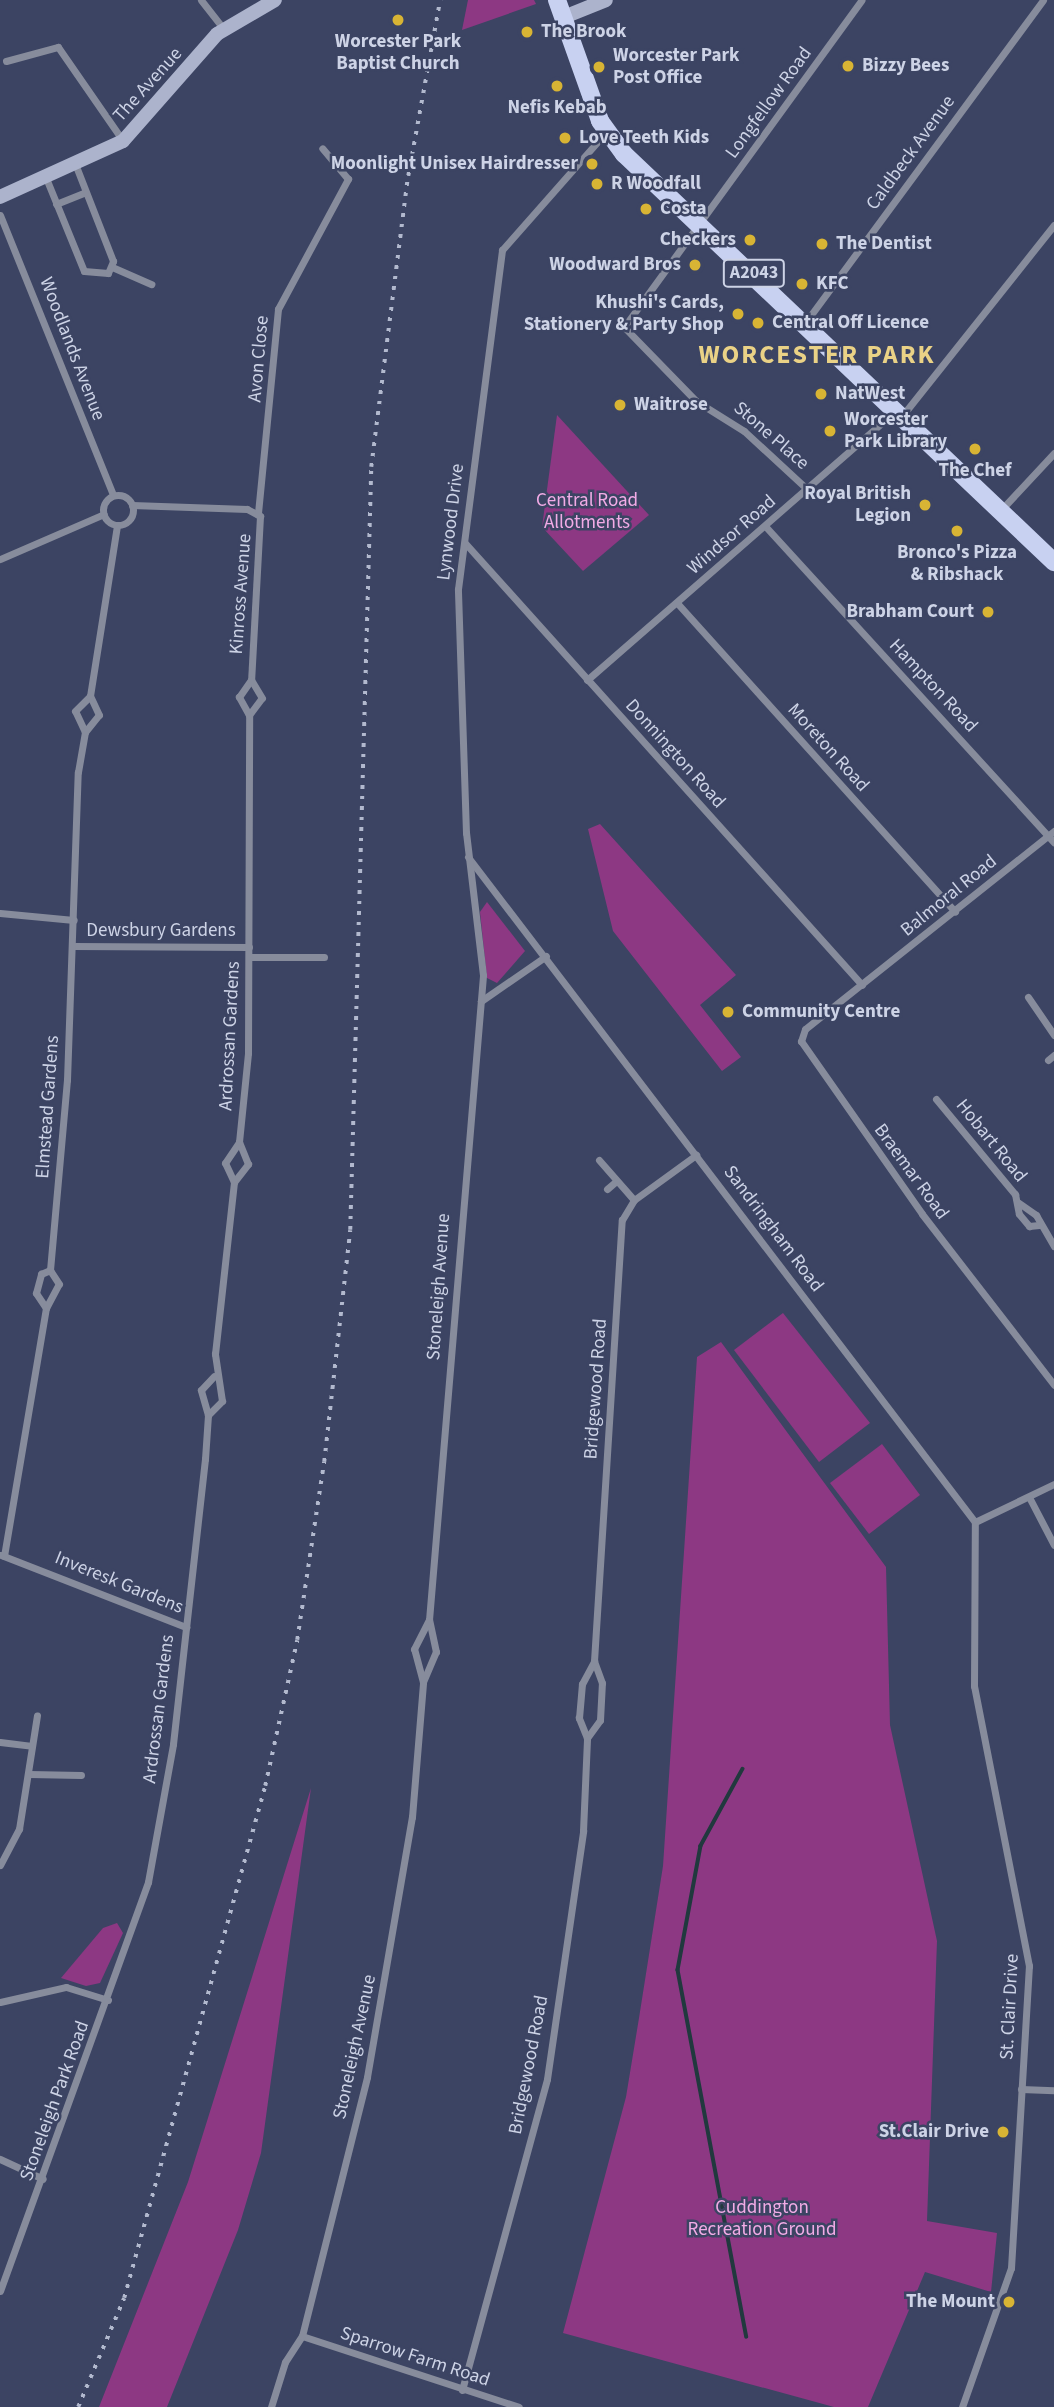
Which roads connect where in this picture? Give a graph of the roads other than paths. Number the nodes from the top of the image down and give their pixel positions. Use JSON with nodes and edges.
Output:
{"nodes":[{"id":1,"x":201,"y":0,"type":"edge"},
{"id":2,"x":275,"y":0,"type":"edge"},
{"id":3,"x":606,"y":0,"type":"edge"},
{"id":4,"x":862,"y":0,"type":"edge"},
{"id":5,"x":1043,"y":0,"type":"edge"},
{"id":6,"x":557,"y":5,"type":"edge"},
{"id":7,"x":224,"y":29,"type":"junction"},
{"id":8,"x":6,"y":61,"type":"dead end"},
{"id":9,"x":606,"y":132,"type":"junction"},
{"id":10,"x":122,"y":141,"type":"junction"},
{"id":11,"x":323,"y":148,"type":"dead end"},
{"id":12,"x":76,"y":166,"type":"junction"},
{"id":13,"x":46,"y":178,"type":"junction"},
{"id":14,"x":85,"y":192,"type":"junction"},
{"id":15,"x":0,"y":197,"type":"edge"},
{"id":16,"x":56,"y":204,"type":"junction"},
{"id":17,"x":0,"y":215,"type":"edge"},
{"id":18,"x":702,"y":224,"type":"junction"},
{"id":19,"x":1054,"y":225,"type":"edge"},
{"id":20,"x":112,"y":267,"type":"junction"},
{"id":21,"x":151,"y":284,"type":"dead end"},
{"id":22,"x":805,"y":323,"type":"junction"},
{"id":23,"x":899,"y":414,"type":"junction"},
{"id":24,"x":1054,"y":453,"type":"edge"},
{"id":25,"x":808,"y":490,"type":"junction"},
{"id":26,"x":113,"y":495,"type":"junction"},
{"id":27,"x":132,"y":505,"type":"junction"},
{"id":28,"x":1001,"y":511,"type":"junction"},
{"id":29,"x":258,"y":513,"type":"junction"},
{"id":30,"x":104,"y":514,"type":"junction"},
{"id":31,"x":117,"y":525,"type":"junction"},
{"id":32,"x":765,"y":527,"type":"junction"},
{"id":33,"x":465,"y":543,"type":"junction"},
{"id":34,"x":0,"y":559,"type":"edge"},
{"id":35,"x":1054,"y":562,"type":"edge"},
{"id":36,"x":678,"y":604,"type":"junction"},
{"id":37,"x":251,"y":680,"type":"junction"},
{"id":38,"x":587,"y":680,"type":"junction"},
{"id":39,"x":90,"y":696,"type":"junction"},
{"id":40,"x":249,"y":715,"type":"junction"},
{"id":41,"x":85,"y":732,"type":"junction"},
{"id":42,"x":1052,"y":836,"type":"edge"},
{"id":43,"x":468,"y":857,"type":"junction"},
{"id":44,"x":956,"y":912,"type":"junction"},
{"id":45,"x":0,"y":913,"type":"edge"},
{"id":46,"x":74,"y":920,"type":"junction"},
{"id":47,"x":249,"y":931,"type":"joint"},
{"id":48,"x":73,"y":946,"type":"junction"},
{"id":49,"x":249,"y":947,"type":"junction"},
{"id":50,"x":546,"y":956,"type":"junction"},
{"id":51,"x":250,"y":957,"type":"junction"},
{"id":52,"x":324,"y":957,"type":"dead end"},
{"id":53,"x":481,"y":957,"type":"joint"},
{"id":54,"x":862,"y":985,"type":"junction"},
{"id":55,"x":1028,"y":998,"type":"dead end"},
{"id":56,"x":481,"y":1001,"type":"junction"},
{"id":57,"x":1054,"y":1035,"type":"edge"},
{"id":58,"x":936,"y":1099,"type":"dead end"},
{"id":59,"x":239,"y":1142,"type":"junction"},
{"id":60,"x":696,"y":1155,"type":"junction"},
{"id":61,"x":598,"y":1160,"type":"dead end"},
{"id":62,"x":234,"y":1182,"type":"junction"},
{"id":63,"x":615,"y":1182,"type":"junction"},
{"id":64,"x":607,"y":1189,"type":"dead end"},
{"id":65,"x":634,"y":1200,"type":"junction"},
{"id":66,"x":1020,"y":1203,"type":"junction"},
{"id":67,"x":1039,"y":1225,"type":"junction"},
{"id":68,"x":1054,"y":1246,"type":"edge"},
{"id":69,"x":50,"y":1270,"type":"junction"},
{"id":70,"x":46,"y":1308,"type":"junction"},
{"id":71,"x":214,"y":1376,"type":"junction"},
{"id":72,"x":1054,"y":1385,"type":"edge"},
{"id":73,"x":208,"y":1415,"type":"junction"},
{"id":74,"x":1054,"y":1484,"type":"edge"},
{"id":75,"x":1029,"y":1497,"type":"junction"},
{"id":76,"x":975,"y":1521,"type":"junction"},
{"id":77,"x":1054,"y":1545,"type":"edge"},
{"id":78,"x":2,"y":1555,"type":"edge"},
{"id":79,"x":429,"y":1620,"type":"junction"},
{"id":80,"x":186,"y":1627,"type":"junction"},
{"id":81,"x":594,"y":1661,"type":"junction"},
{"id":82,"x":423,"y":1682,"type":"junction"},
{"id":83,"x":37,"y":1716,"type":"dead end"},
{"id":84,"x":587,"y":1738,"type":"junction"},
{"id":85,"x":0,"y":1742,"type":"edge"},
{"id":86,"x":32,"y":1746,"type":"junction"},
{"id":87,"x":29,"y":1774,"type":"junction"},
{"id":88,"x":80,"y":1775,"type":"dead end"},
{"id":89,"x":0,"y":1865,"type":"edge"},
{"id":90,"x":108,"y":2000,"type":"junction"},
{"id":91,"x":0,"y":2002,"type":"edge"},
{"id":92,"x":1021,"y":2089,"type":"junction"},
{"id":93,"x":1054,"y":2090,"type":"edge"},
{"id":94,"x":0,"y":2159,"type":"edge"},
{"id":95,"x":43,"y":2179,"type":"junction"},
{"id":96,"x":0,"y":2291,"type":"edge"},
{"id":97,"x":302,"y":2336,"type":"junction"},
{"id":98,"x":461,"y":2390,"type":"junction"},
{"id":99,"x":271,"y":2407,"type":"edge"},
{"id":100,"x":519,"y":2407,"type":"edge"},
{"id":101,"x":962,"y":2407,"type":"edge"}],
"edges":[{"from":1,"to":7,"type":"street"},
{"from":2,"to":7,"type":"street","name":"The Avenue"},
{"from":3,"to":6,"type":"street"},
{"from":4,"to":18,"type":"street","name":"Longfellow Road"},
{"from":5,"to":22,"type":"street","name":"Caldbeck Avenue"},
{"from":6,"to":9,"type":"main road","number":"A2043"},
{"from":7,"to":10,"type":"street","name":"The Avenue"},
{"from":8,"to":10,"type":"street"},
{"from":9,"to":18,"type":"main road","number":"A2043"},
{"from":9,"to":33,"type":"street","name":"Lynwood Drive"},
{"from":10,"to":12,"type":"street","name":"The Avenue"},
{"from":11,"to":29,"type":"street","name":"Avon Close"},
{"from":12,"to":13,"type":"street","name":"The Avenue"},
{"from":12,"to":14,"type":"street"},
{"from":13,"to":15,"type":"street","name":"The Avenue"},
{"from":13,"to":16,"type":"street"},
{"from":14,"to":16,"type":"street"},
{"from":14,"to":20,"type":"street"},
{"from":16,"to":20,"type":"street"},
{"from":17,"to":26,"type":"street","name":"Woodlands Avenue"},
{"from":18,"to":22,"type":"main road","number":"A2043"},
{"from":18,"to":25,"type":"street","name":"Stone Place"},
{"from":19,"to":23,"type":"street","name":"Windsor Road"},
{"from":20,"to":21,"type":"street"},
{"from":22,"to":23,"type":"main road","number":"A2043"},
{"from":23,"to":25,"type":"street","name":"Windsor Road"},
{"from":23,"to":28,"type":"main road","number":"A2043"},
{"from":24,"to":28,"type":"street"},
{"from":25,"to":32,"type":"street","name":"Windsor Road"},
{"from":26,"to":27,"type":"street"},
{"from":26,"to":30,"type":"street"},
{"from":27,"to":29,"type":"street","name":"Kinross Avenue"},
{"from":27,"to":31,"type":"street"},
{"from":28,"to":35,"type":"main road","number":"A2043"},
{"from":29,"to":37,"type":"street","name":"Kinross Avenue"},
{"from":30,"to":31,"type":"street"},
{"from":30,"to":34,"type":"street"},
{"from":31,"to":39,"type":"street"},
{"from":32,"to":36,"type":"street","name":"Windsor Road"},
{"from":32,"to":42,"type":"street","name":"Hampton Road"},
{"from":33,"to":38,"type":"street","name":"Donnington Road"},
{"from":33,"to":43,"type":"street","name":"Lynwood Drive"},
{"from":36,"to":38,"type":"street","name":"Windsor Road"},
{"from":36,"to":44,"type":"street","name":"Moreton Road"},
{"from":37,"to":40,"type":"street","name":"Kinross Avenue"},
{"from":37,"to":40,"type":"street","name":"Kinross Avenue"},
{"from":38,"to":54,"type":"street","name":"Donnington Road"},
{"from":39,"to":41,"type":"street"},
{"from":39,"to":41,"type":"street"},
{"from":40,"to":47,"type":"street","name":"Kinross Avenue"},
{"from":41,"to":46,"type":"street"},
{"from":42,"to":44,"type":"street","name":"Balmoral Road"},
{"from":43,"to":50,"type":"street","name":"Sandringham Road"},
{"from":43,"to":53,"type":"street","name":"Lynwood Drive"},
{"from":44,"to":54,"type":"street","name":"Balmoral Road"},
{"from":45,"to":46,"type":"street","name":"Dewsbury Gardens"},
{"from":46,"to":48,"type":"street"},
{"from":47,"to":49,"type":"street","name":"Ardrossan Gardens"},
{"from":48,"to":49,"type":"street","name":"Dewsbury Gardens"},
{"from":48,"to":69,"type":"street","name":"Elmstead Gardens"},
{"from":49,"to":51,"type":"street","name":"Ardrossan Gardens"},
{"from":50,"to":56,"type":"street"},
{"from":50,"to":60,"type":"street","name":"Sandringham Road"},
{"from":51,"to":52,"type":"street","name":"Dewsbury Gardens"},
{"from":51,"to":59,"type":"street","name":"Ardrossan Gardens"},
{"from":53,"to":56,"type":"street","name":"Stoneleigh Avenue"},
{"from":54,"to":72,"type":"street","name":"Braemar Road"},
{"from":55,"to":57,"type":"street"},
{"from":56,"to":79,"type":"street","name":"Stoneleigh Avenue"},
{"from":58,"to":66,"type":"street","name":"Hobart Road"},
{"from":59,"to":62,"type":"street","name":"Ardrossan Gardens"},
{"from":59,"to":62,"type":"street","name":"Ardrossan Gardens"},
{"from":60,"to":65,"type":"street"},
{"from":60,"to":76,"type":"street","name":"Sandringham Road"},
{"from":61,"to":63,"type":"street"},
{"from":62,"to":71,"type":"street","name":"Ardrossan Gardens"},
{"from":63,"to":64,"type":"street"},
{"from":63,"to":65,"type":"street"},
{"from":65,"to":81,"type":"street","name":"Bridgewood Road"},
{"from":66,"to":67,"type":"street","name":"Hobart Road"},
{"from":66,"to":67,"type":"street","name":"Hobart Road"},
{"from":67,"to":68,"type":"street","name":"Hobart Road"},
{"from":69,"to":70,"type":"street","name":"Elmstead Gardens"},
{"from":69,"to":70,"type":"street","name":"Elmstead Gardens"},
{"from":70,"to":78,"type":"street","name":"Elmstead Gardens"},
{"from":71,"to":73,"type":"street","name":"Ardrossan Gardens"},
{"from":71,"to":73,"type":"street","name":"Ardrossan Gardens"},
{"from":73,"to":80,"type":"street","name":"Ardrossan Gardens"},
{"from":74,"to":75,"type":"street"},
{"from":75,"to":76,"type":"street"},
{"from":75,"to":77,"type":"street"},
{"from":76,"to":92,"type":"street","name":"St. Clair Drive"},
{"from":78,"to":80,"type":"street","name":"Inveresk Gardens"},
{"from":79,"to":82,"type":"street","name":"Stoneleigh Avenue"},
{"from":79,"to":82,"type":"street","name":"Stoneleigh Avenue"},
{"from":80,"to":90,"type":"street","name":"Ardrossan Gardens"},
{"from":81,"to":84,"type":"street","name":"Bridgewood Road"},
{"from":81,"to":84,"type":"street","name":"Bridgewood Road"},
{"from":82,"to":97,"type":"street","name":"Stoneleigh Avenue"},
{"from":83,"to":86,"type":"street"},
{"from":84,"to":98,"type":"street","name":"Bridgewood Road"},
{"from":85,"to":86,"type":"street"},
{"from":86,"to":87,"type":"street"},
{"from":87,"to":88,"type":"street"},
{"from":87,"to":89,"type":"street"},
{"from":90,"to":91,"type":"street"},
{"from":90,"to":95,"type":"street","name":"Stoneleigh Park Road"},
{"from":92,"to":93,"type":"street"},
{"from":92,"to":101,"type":"street","name":"St. Clair Drive"},
{"from":94,"to":95,"type":"street"},
{"from":95,"to":96,"type":"street","name":"Stoneleigh Park Road"},
{"from":97,"to":98,"type":"street","name":"Sparrow Farm Road"},
{"from":97,"to":99,"type":"street","name":"Stoneleigh Avenue"},
{"from":98,"to":100,"type":"street","name":"Sparrow Farm Road"}]}
